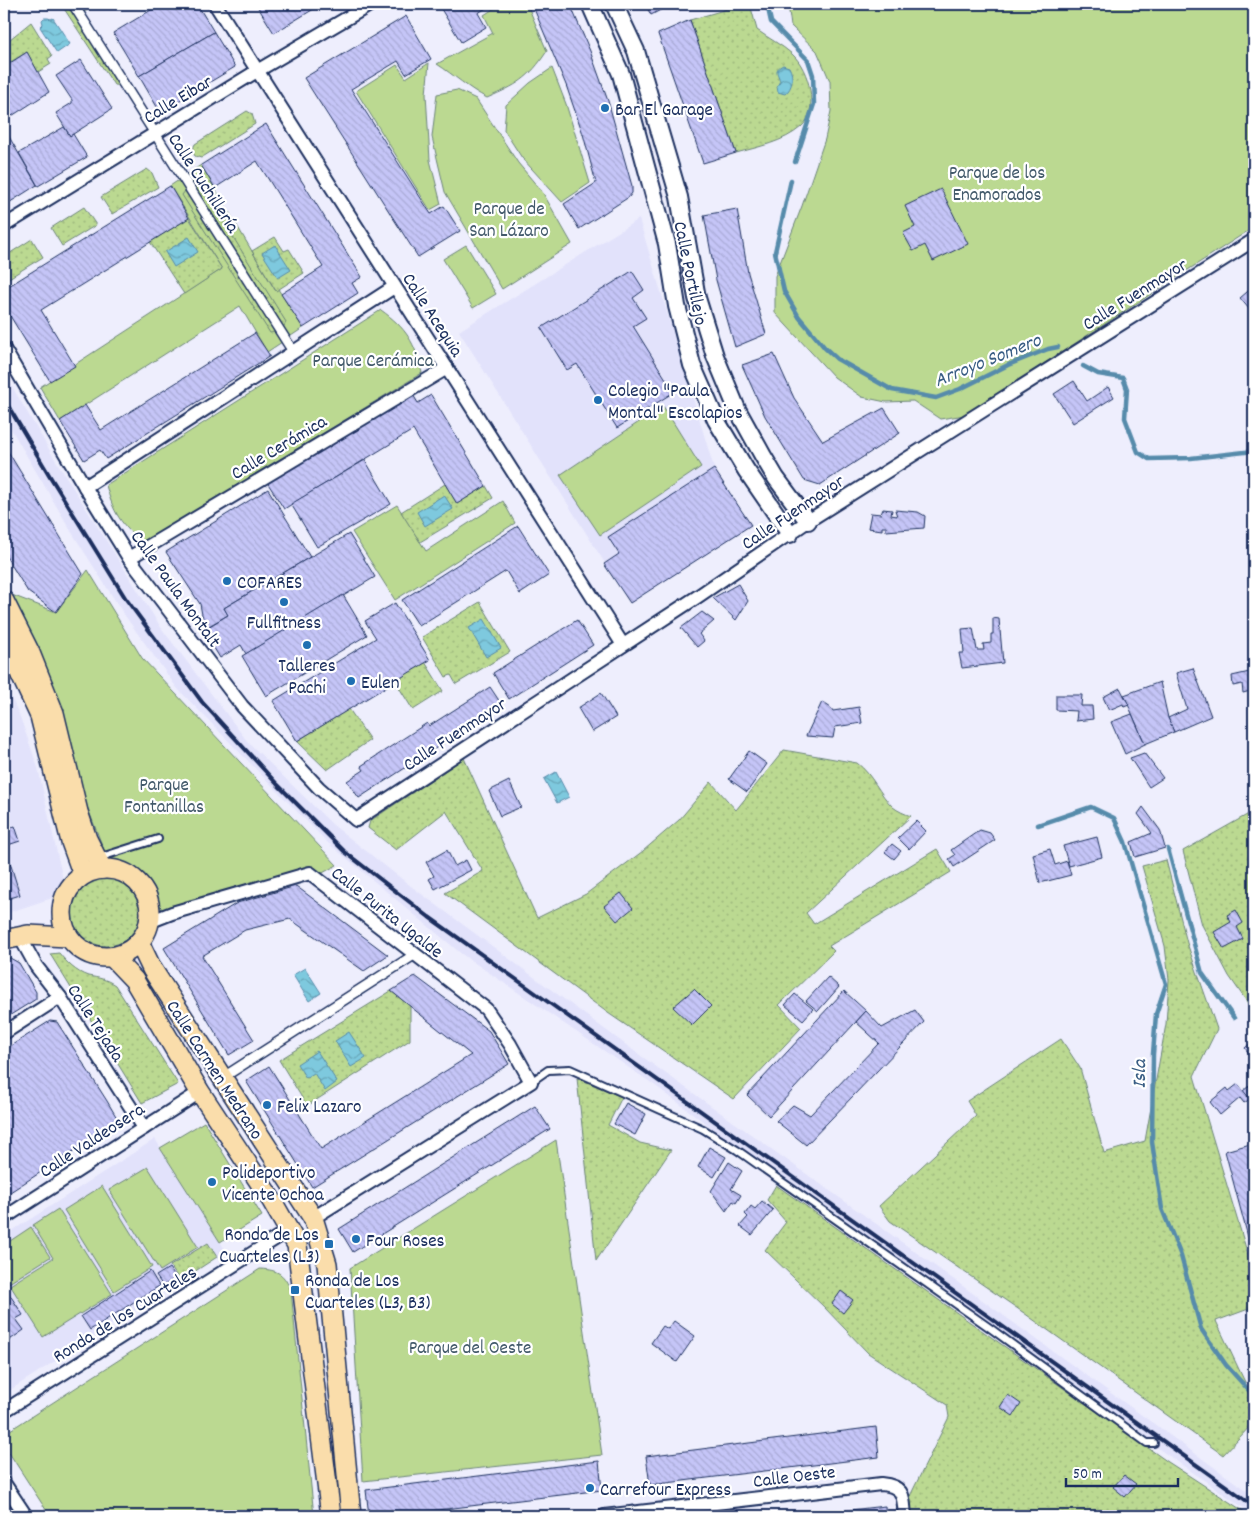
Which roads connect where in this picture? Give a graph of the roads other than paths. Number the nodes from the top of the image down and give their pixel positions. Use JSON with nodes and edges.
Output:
{"nodes":[{"id":1,"x":72,"y":4,"type":"edge"},
{"id":2,"x":215,"y":4,"type":"edge"},
{"id":3,"x":371,"y":4,"type":"edge"},
{"id":4,"x":590,"y":4,"type":"edge"},
{"id":5,"x":614,"y":4,"type":"edge"},
{"id":6,"x":257,"y":71,"type":"junction"},
{"id":7,"x":155,"y":134,"type":"junction"},
{"id":8,"x":4,"y":226,"type":"edge"},
{"id":9,"x":1254,"y":240,"type":"edge"},
{"id":10,"x":394,"y":287,"type":"junction"},
{"id":11,"x":4,"y":349,"type":"edge"},
{"id":12,"x":294,"y":353,"type":"junction"},
{"id":13,"x":447,"y":368,"type":"junction"},
{"id":14,"x":85,"y":487,"type":"junction"},
{"id":15,"x":808,"y":522,"type":"junction"},
{"id":16,"x":790,"y":534,"type":"junction"},
{"id":17,"x":129,"y":558,"type":"junction"},
{"id":18,"x":4,"y":600,"type":"edge"},
{"id":19,"x":4,"y":639,"type":"edge"},
{"id":20,"x":623,"y":645,"type":"junction"},
{"id":21,"x":356,"y":820,"type":"joint"},
{"id":22,"x":158,"y":839,"type":"dead end"},
{"id":23,"x":100,"y":864,"type":"junction"},
{"id":24,"x":83,"y":875,"type":"junction"},
{"id":25,"x":63,"y":905,"type":"junction"},
{"id":26,"x":149,"y":922,"type":"junction"},
{"id":27,"x":68,"y":936,"type":"junction"},
{"id":28,"x":18,"y":937,"type":"edge"},
{"id":29,"x":139,"y":942,"type":"junction"},
{"id":30,"x":414,"y":955,"type":"junction"},
{"id":31,"x":112,"y":956,"type":"junction"},
{"id":32,"x":60,"y":997,"type":"junction"},
{"id":33,"x":4,"y":1033,"type":"edge"},
{"id":34,"x":222,"y":1078,"type":"junction"},
{"id":35,"x":531,"y":1082,"type":"junction"},
{"id":36,"x":200,"y":1092,"type":"junction"},
{"id":37,"x":144,"y":1128,"type":"junction"},
{"id":38,"x":4,"y":1218,"type":"edge"},
{"id":39,"x":313,"y":1218,"type":"junction"},
{"id":40,"x":289,"y":1230,"type":"junction"},
{"id":41,"x":4,"y":1411,"type":"edge"},
{"id":42,"x":1154,"y":1443,"type":"dead end"},
{"id":43,"x":4,"y":1483,"type":"edge"},
{"id":44,"x":628,"y":1515,"type":"edge"},
{"id":45,"x":26,"y":1516,"type":"edge"},
{"id":46,"x":331,"y":1516,"type":"edge"},
{"id":47,"x":351,"y":1516,"type":"edge"},
{"id":48,"x":604,"y":1516,"type":"edge"},
{"id":49,"x":905,"y":1516,"type":"edge"}],
"edges":[{"from":1,"to":7,"type":"street","name":"Calle Cuchillería"},
{"from":2,"to":6,"type":"street","name":"Calle Acequia"},
{"from":3,"to":6,"type":"street","name":"Calle Eibar"},
{"from":4,"to":16,"type":"main road","name":"Calle Portillejo"},
{"from":5,"to":15,"type":"main road","name":"Calle Portillejo"},
{"from":6,"to":7,"type":"street","name":"Calle Eibar"},
{"from":6,"to":10,"type":"street","name":"Calle Acequia"},
{"from":7,"to":8,"type":"street","name":"Calle Eibar"},
{"from":7,"to":12,"type":"street","name":"Calle Cuchillería"},
{"from":9,"to":15,"type":"street","name":"Calle Fuenmayor"},
{"from":10,"to":12,"type":"street"},
{"from":10,"to":13,"type":"street","name":"Calle Acequia"},
{"from":11,"to":14,"type":"street","name":"Calle Paula Montalt"},
{"from":12,"to":14,"type":"street"},
{"from":13,"to":17,"type":"street","name":"Calle Cerámica"},
{"from":13,"to":20,"type":"street","name":"Calle Acequia"},
{"from":14,"to":17,"type":"street","name":"Calle Paula Montalt"},
{"from":15,"to":16,"type":"street","name":"Calle Fuenmayor"},
{"from":16,"to":20,"type":"street","name":"Calle Fuenmayor"},
{"from":17,"to":21,"type":"street","name":"Calle Paula Montalt"},
{"from":18,"to":23,"type":"main road"},
{"from":19,"to":24,"type":"main road"},
{"from":20,"to":21,"type":"street","name":"Calle Fuenmayor"},
{"from":22,"to":23,"type":"lane"},
{"from":23,"to":24,"type":"main road"},
{"from":23,"to":26,"type":"main road"},
{"from":24,"to":25,"type":"main road"},
{"from":25,"to":27,"type":"main road"},
{"from":25,"to":28,"type":"main road"},
{"from":26,"to":29,"type":"main road"},
{"from":26,"to":30,"type":"street","name":"Calle Purita Ugalde"},
{"from":27,"to":28,"type":"main road"},
{"from":27,"to":31,"type":"main road"},
{"from":28,"to":32,"type":"street","name":"Calle Tejada"},
{"from":29,"to":31,"type":"main road"},
{"from":29,"to":34,"type":"main road","name":"Calle Carmen Medrano"},
{"from":30,"to":34,"type":"street"},
{"from":30,"to":35,"type":"street","name":"Calle Purita Ugalde"},
{"from":31,"to":36,"type":"main road","name":"Calle Carmen Medrano"},
{"from":32,"to":33,"type":"street"},
{"from":32,"to":37,"type":"street","name":"Calle Tejada"},
{"from":34,"to":39,"type":"main road","name":"Calle Carmen Medrano"},
{"from":35,"to":39,"type":"street"},
{"from":35,"to":42,"type":"lane"},
{"from":36,"to":37,"type":"street","name":"Calle Valdeosera"},
{"from":36,"to":40,"type":"main road","name":"Calle Carmen Medrano"},
{"from":37,"to":38,"type":"street","name":"Calle Valdeosera"},
{"from":39,"to":47,"type":"main road","name":"Calle Carmen Medrano"},
{"from":40,"to":41,"type":"street","name":"Ronda de los Cuarteles"},
{"from":40,"to":46,"type":"main road","name":"Calle Carmen Medrano"},
{"from":43,"to":45,"type":"street"},
{"from":44,"to":48,"type":"street","name":"Calle Oeste"},
{"from":44,"to":49,"type":"street","name":"Calle Oeste"}]}
